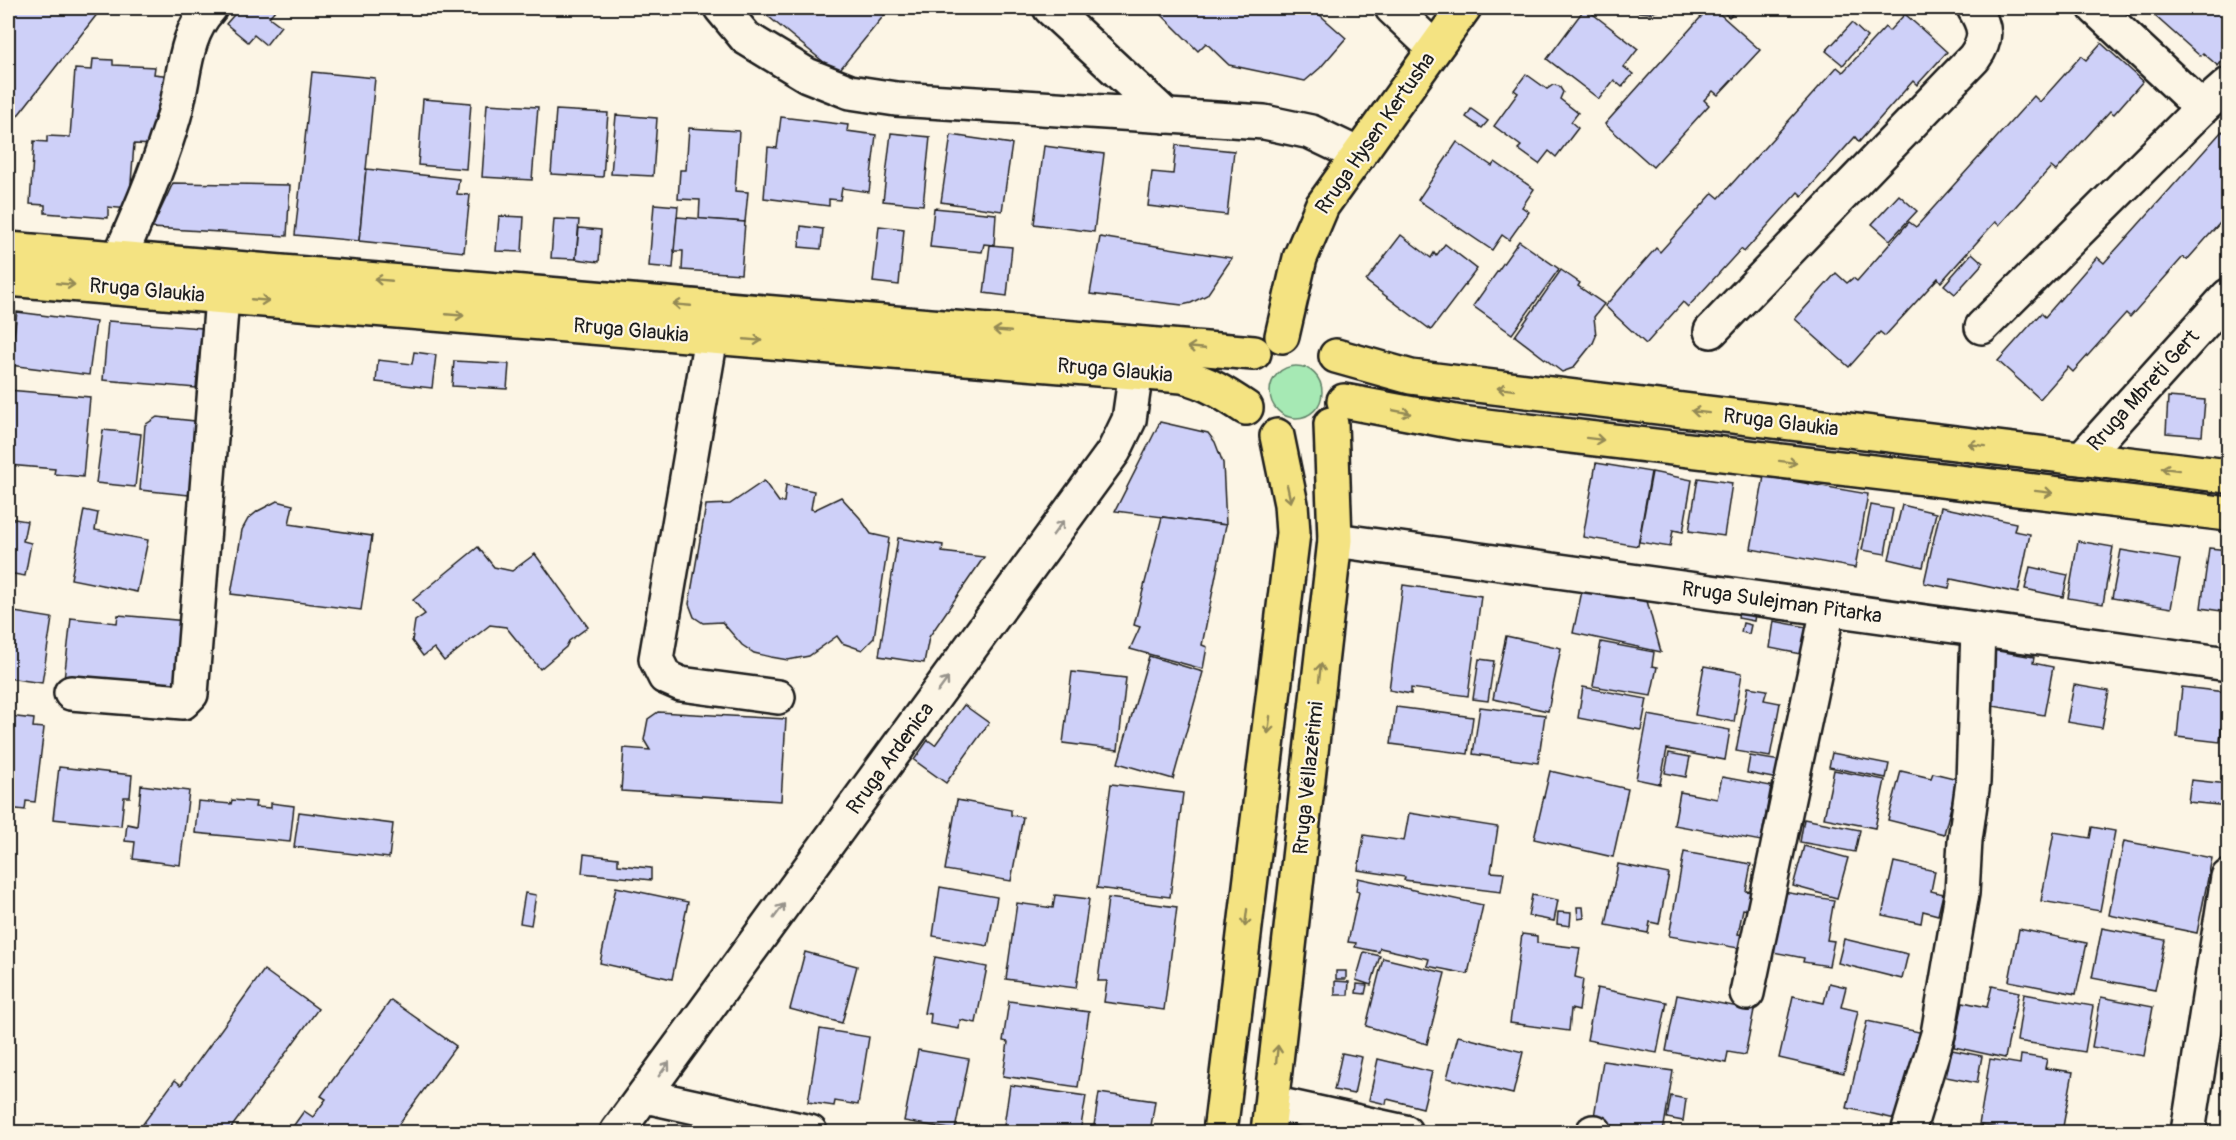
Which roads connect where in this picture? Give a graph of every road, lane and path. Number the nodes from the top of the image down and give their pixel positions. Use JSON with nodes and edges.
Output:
{"nodes":[{"id":1,"x":210,"y":8,"type":"edge"},
{"id":2,"x":722,"y":8,"type":"edge"},
{"id":3,"x":1050,"y":8,"type":"edge"},
{"id":4,"x":1392,"y":8,"type":"edge"},
{"id":5,"x":1464,"y":8,"type":"edge"},
{"id":6,"x":1974,"y":8,"type":"edge"},
{"id":7,"x":2095,"y":8,"type":"edge"},
{"id":8,"x":1434,"y":48,"type":"junction"},
{"id":9,"x":2229,"y":85,"type":"edge"},
{"id":10,"x":2202,"y":108,"type":"junction"},
{"id":11,"x":1166,"y":116,"type":"junction"},
{"id":12,"x":1359,"y":155,"type":"junction"},
{"id":13,"x":8,"y":249,"type":"edge"},
{"id":14,"x":119,"y":258,"type":"junction"},
{"id":15,"x":8,"y":279,"type":"edge"},
{"id":16,"x":2229,"y":296,"type":"edge"},
{"id":17,"x":222,"y":297,"type":"junction"},
{"id":18,"x":1982,"y":327,"type":"dead end"},
{"id":19,"x":1712,"y":331,"type":"dead end"},
{"id":20,"x":1282,"y":336,"type":"junction"},
{"id":21,"x":711,"y":337,"type":"junction"},
{"id":22,"x":1254,"y":353,"type":"junction"},
{"id":23,"x":1336,"y":356,"type":"junction"},
{"id":24,"x":1136,"y":371,"type":"junction"},
{"id":25,"x":1246,"y":408,"type":"junction"},
{"id":26,"x":1337,"y":412,"type":"junction"},
{"id":27,"x":1277,"y":436,"type":"junction"},
{"id":28,"x":2082,"y":458,"type":"junction"},
{"id":29,"x":2229,"y":476,"type":"edge"},
{"id":30,"x":2229,"y":514,"type":"edge"},
{"id":31,"x":1335,"y":540,"type":"junction"},
{"id":32,"x":1828,"y":609,"type":"junction"},
{"id":33,"x":1978,"y":630,"type":"junction"},
{"id":34,"x":2229,"y":664,"type":"edge"},
{"id":35,"x":71,"y":693,"type":"dead end"},
{"id":36,"x":778,"y":698,"type":"dead end"},
{"id":37,"x":2229,"y":877,"type":"edge"},
{"id":38,"x":1747,"y":993,"type":"dead end"},
{"id":39,"x":645,"y":1096,"type":"junction"},
{"id":40,"x":1270,"y":1118,"type":"edge"},
{"id":41,"x":617,"y":1132,"type":"edge"},
{"id":42,"x":810,"y":1132,"type":"edge"},
{"id":43,"x":1220,"y":1132,"type":"edge"},
{"id":44,"x":1405,"y":1132,"type":"edge"},
{"id":45,"x":1908,"y":1132,"type":"edge"},
{"id":46,"x":2188,"y":1132,"type":"edge"}],
"edges":[{"from":1,"to":14,"type":"street"},
{"from":2,"to":11,"type":"street"},
{"from":3,"to":11,"type":"street"},
{"from":4,"to":8,"type":"street"},
{"from":5,"to":8,"type":"main road","name":"Rruga Hysen Kertusha"},
{"from":6,"to":19,"type":"street"},
{"from":7,"to":10,"type":"street"},
{"from":8,"to":12,"type":"main road","name":"Rruga Hysen Kertusha"},
{"from":9,"to":10,"type":"street"},
{"from":10,"to":18,"type":"street"},
{"from":11,"to":12,"type":"street"},
{"from":12,"to":20,"type":"main road","name":"Rruga Hysen Kertusha"},
{"from":13,"to":14,"type":"main road","name":"Rruga Glaukia"},
{"from":22,"to":14,"type":"main road","name":"Rruga Glaukia","one_way":true},
{"from":15,"to":17,"type":"main road","name":"Rruga Glaukia","one_way":true},
{"from":16,"to":28,"type":"street","name":"Rruga Mbreti Gert"},
{"from":17,"to":21,"type":"main road","name":"Rruga Glaukia","one_way":true},
{"from":17,"to":35,"type":"street"},
{"from":20,"to":22,"type":"main road"},
{"from":20,"to":23,"type":"main road"},
{"from":21,"to":24,"type":"main road","name":"Rruga Glaukia","one_way":true},
{"from":21,"to":36,"type":"street"},
{"from":22,"to":25,"type":"main road"},
{"from":23,"to":26,"type":"main road"},
{"from":28,"to":23,"type":"main road","name":"Rruga Glaukia","one_way":true},
{"from":24,"to":25,"type":"main road","name":"Rruga Glaukia"},
{"from":39,"to":24,"type":"street","name":"Rruga Ardenica","one_way":true},
{"from":25,"to":27,"type":"main road"},
{"from":26,"to":27,"type":"main road"},
{"from":26,"to":30,"type":"main road","name":"Rruga Glaukia","one_way":true},
{"from":26,"to":31,"type":"main road","name":"Rruga Vëllazërimi"},
{"from":27,"to":43,"type":"main road","name":"Rruga Vëllazërimi","one_way":true},
{"from":29,"to":28,"type":"main road","name":"Rruga Glaukia","one_way":true},
{"from":31,"to":32,"type":"street","name":"Rruga Sulejman Pitarka"},
{"from":40,"to":31,"type":"main road","name":"Rruga Vëllazërimi","one_way":true},
{"from":32,"to":33,"type":"street","name":"Rruga Sulejman Pitarka"},
{"from":32,"to":38,"type":"street"},
{"from":33,"to":34,"type":"street","name":"Rruga Sulejman Pitarka"},
{"from":33,"to":45,"type":"street"},
{"from":37,"to":46,"type":"street"},
{"from":39,"to":41,"type":"street","name":"Rruga Ardenica"},
{"from":39,"to":42,"type":"street"},
{"from":40,"to":44,"type":"street"}]}
